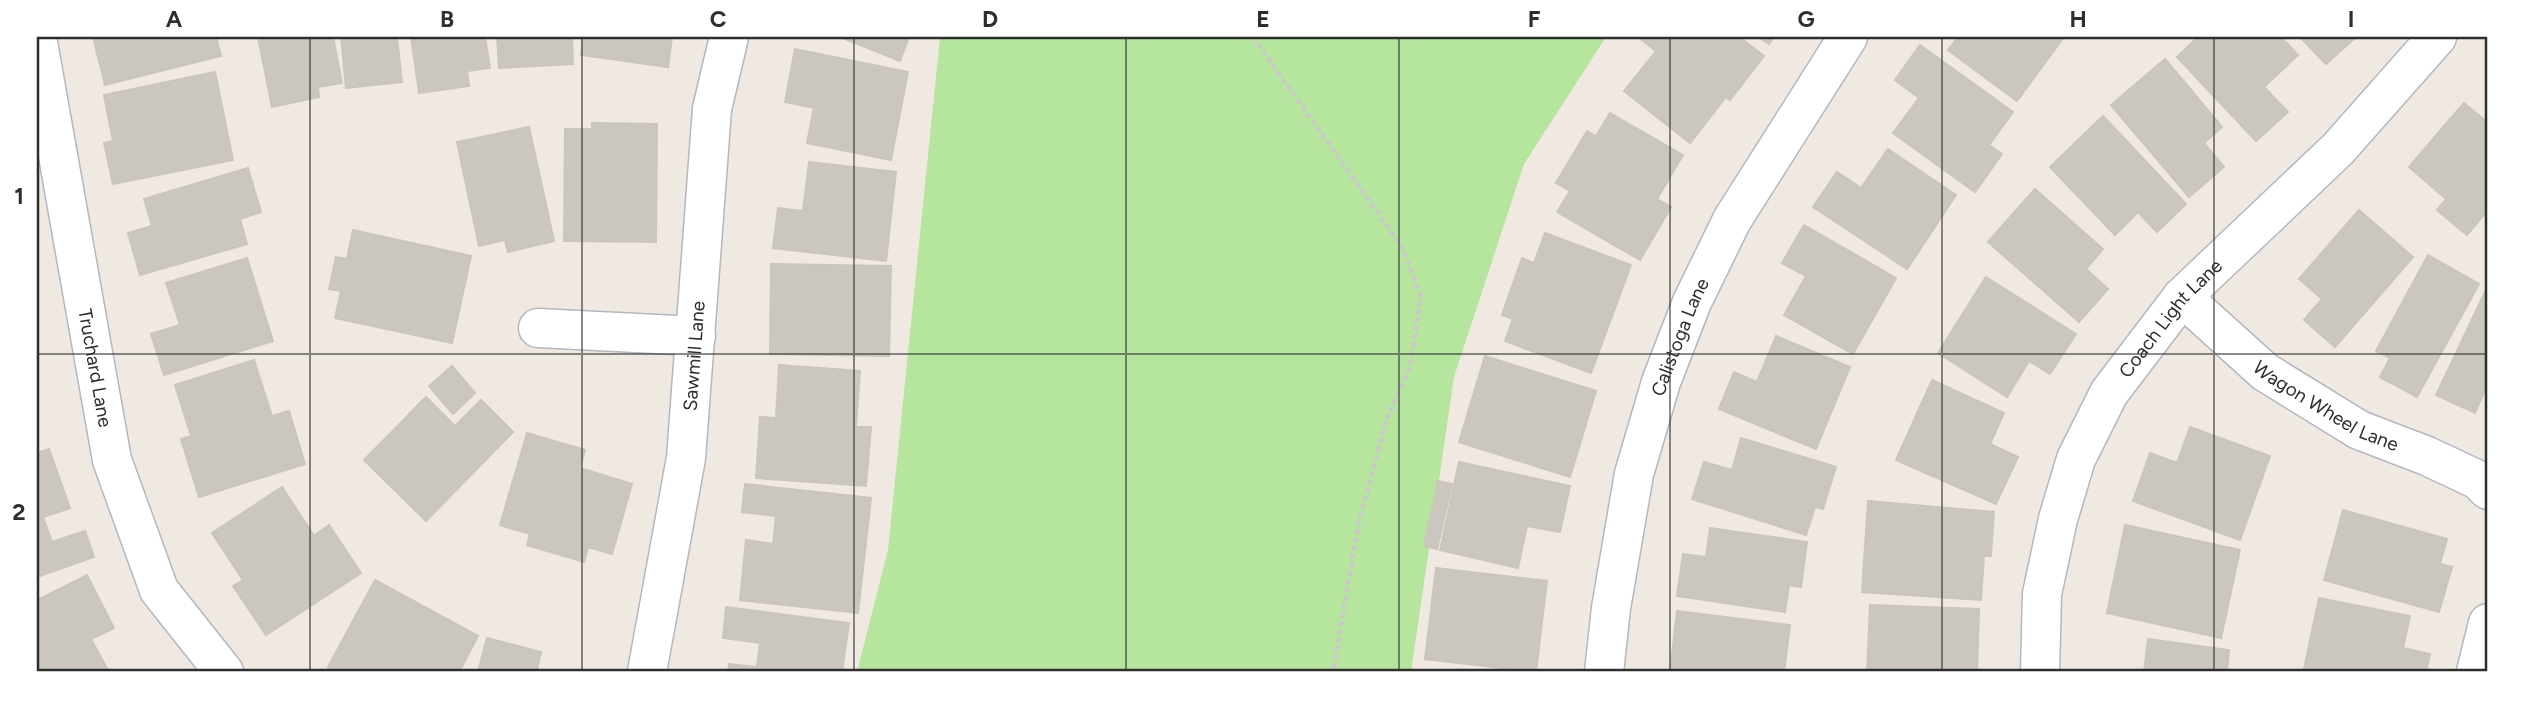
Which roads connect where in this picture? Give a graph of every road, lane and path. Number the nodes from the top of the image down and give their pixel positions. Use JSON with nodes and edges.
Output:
{"nodes":[{"id":1,"x":37,"y":37,"type":"edge"},
{"id":2,"x":729,"y":37,"type":"edge"},
{"id":3,"x":1253,"y":37,"type":"edge"},
{"id":4,"x":1848,"y":37,"type":"edge"},
{"id":5,"x":2437,"y":37,"type":"edge"},
{"id":6,"x":2182,"y":296,"type":"junction"},
{"id":7,"x":538,"y":328,"type":"dead end"},
{"id":8,"x":696,"y":336,"type":"junction"},
{"id":9,"x":2488,"y":490,"type":"edge"},
{"id":10,"x":2488,"y":623,"type":"edge"},
{"id":11,"x":224,"y":672,"type":"edge"},
{"id":12,"x":647,"y":672,"type":"edge"},
{"id":13,"x":1333,"y":672,"type":"edge"},
{"id":14,"x":1604,"y":672,"type":"edge"},
{"id":15,"x":2040,"y":672,"type":"edge"},
{"id":16,"x":2476,"y":672,"type":"edge"}],
"edges":[{"from":1,"to":11,"type":"street","name":"Truchard Lane"},
{"from":2,"to":8,"type":"street","name":"Sawmill Lane"},
{"from":3,"to":13,"type":"path"},
{"from":4,"to":14,"type":"street","name":"Calistoga Lane"},
{"from":5,"to":6,"type":"street","name":"Coach Light Lane"},
{"from":6,"to":9,"type":"street","name":"Wagon Wheel Lane"},
{"from":6,"to":15,"type":"street","name":"Coach Light Lane"},
{"from":7,"to":8,"type":"street"},
{"from":8,"to":12,"type":"street","name":"Sawmill Lane"},
{"from":10,"to":16,"type":"street"}]}
